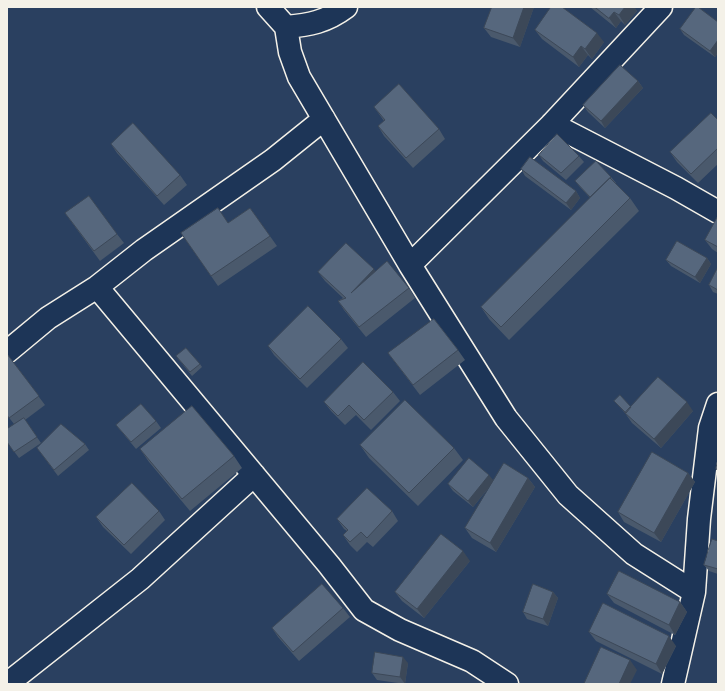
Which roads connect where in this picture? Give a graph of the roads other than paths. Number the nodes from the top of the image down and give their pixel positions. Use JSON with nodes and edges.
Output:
{"nodes":[{"id":1,"x":268,"y":7,"type":"edge"},
{"id":2,"x":346,"y":7,"type":"edge"},
{"id":3,"x":661,"y":7,"type":"edge"},
{"id":4,"x":286,"y":27,"type":"junction"},
{"id":5,"x":324,"y":119,"type":"junction"},
{"id":6,"x":552,"y":124,"type":"junction"},
{"id":7,"x":718,"y":212,"type":"edge"},
{"id":8,"x":410,"y":265,"type":"junction"},
{"id":9,"x":97,"y":287,"type":"junction"},
{"id":10,"x":7,"y":352,"type":"edge"},
{"id":11,"x":718,"y":404,"type":"edge"},
{"id":12,"x":254,"y":475,"type":"junction"},
{"id":13,"x":694,"y":592,"type":"junction"},
{"id":14,"x":7,"y":684,"type":"edge"},
{"id":15,"x":507,"y":684,"type":"edge"},
{"id":16,"x":673,"y":684,"type":"edge"}],
"edges":[{"from":1,"to":4,"type":"street"},
{"from":2,"to":4,"type":"street"},
{"from":3,"to":6,"type":"street"},
{"from":4,"to":5,"type":"street"},
{"from":5,"to":8,"type":"street"},
{"from":5,"to":9,"type":"street"},
{"from":6,"to":7,"type":"street"},
{"from":6,"to":8,"type":"street"},
{"from":8,"to":13,"type":"street"},
{"from":9,"to":10,"type":"street"},
{"from":9,"to":12,"type":"street"},
{"from":11,"to":13,"type":"street"},
{"from":12,"to":14,"type":"street"},
{"from":12,"to":15,"type":"street"},
{"from":13,"to":16,"type":"street"}]}
